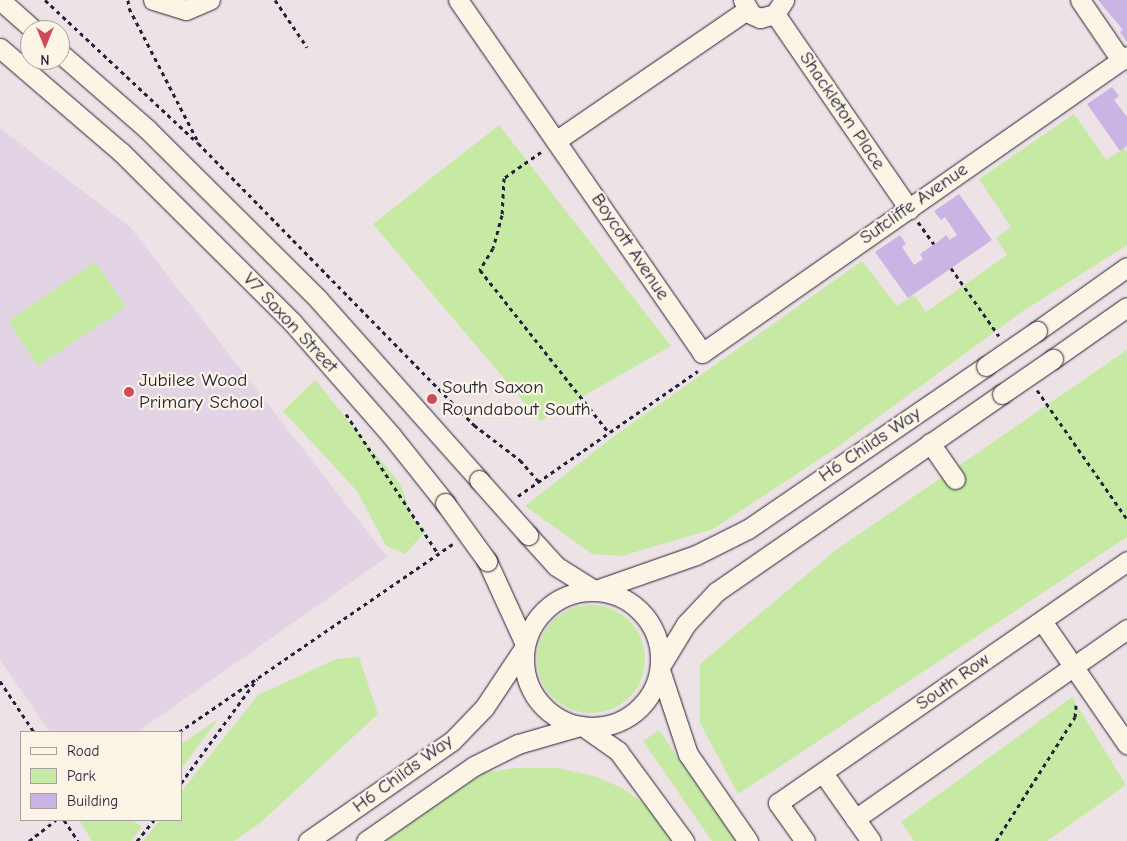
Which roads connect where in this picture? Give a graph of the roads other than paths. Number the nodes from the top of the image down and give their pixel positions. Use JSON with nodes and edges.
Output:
{"nodes":[{"id":1,"x":0,"y":0,"type":"edge"},
{"id":2,"x":154,"y":0,"type":"edge"},
{"id":3,"x":210,"y":0,"type":"edge"},
{"id":4,"x":458,"y":0,"type":"edge"},
{"id":5,"x":1080,"y":0,"type":"edge"},
{"id":6,"x":745,"y":5,"type":"edge"},
{"id":7,"x":780,"y":7,"type":"edge"},
{"id":8,"x":23,"y":20,"type":"edge"},
{"id":9,"x":0,"y":48,"type":"edge"},
{"id":10,"x":1124,"y":58,"type":"edge"},
{"id":11,"x":70,"y":62,"type":"edge"},
{"id":12,"x":557,"y":140,"type":"junction"},
{"id":13,"x":909,"y":209,"type":"junction"},
{"id":14,"x":1127,"y":267,"type":"edge"},
{"id":15,"x":1127,"y":307,"type":"edge"},
{"id":16,"x":702,"y":353,"type":"joint"},
{"id":17,"x":930,"y":443,"type":"junction"},
{"id":18,"x":955,"y":479,"type":"dead end"},
{"id":19,"x":1127,"y":561,"type":"edge"},
{"id":20,"x":595,"y":590,"type":"junction"},
{"id":21,"x":1042,"y":621,"type":"junction"},
{"id":22,"x":1127,"y":630,"type":"edge"},
{"id":23,"x":524,"y":646,"type":"junction"},
{"id":24,"x":661,"y":667,"type":"junction"},
{"id":25,"x":1074,"y":667,"type":"junction"},
{"id":26,"x":582,"y":727,"type":"junction"},
{"id":27,"x":1127,"y":744,"type":"edge"},
{"id":28,"x":823,"y":773,"type":"junction"},
{"id":29,"x":855,"y":819,"type":"junction"},
{"id":30,"x":308,"y":841,"type":"edge"},
{"id":31,"x":366,"y":841,"type":"edge"},
{"id":32,"x":684,"y":841,"type":"edge"},
{"id":33,"x":748,"y":841,"type":"edge"},
{"id":34,"x":805,"y":841,"type":"edge"},
{"id":35,"x":871,"y":841,"type":"edge"}],
"edges":[{"from":1,"to":8,"type":"street"},
{"from":2,"to":3,"type":"street"},
{"from":4,"to":12,"type":"street","name":"Boycott Avenue"},
{"from":5,"to":10,"type":"street"},
{"from":6,"to":7,"type":"street"},
{"from":6,"to":12,"type":"street"},
{"from":7,"to":13,"type":"street","name":"Shackleton Place"},
{"from":9,"to":23,"type":"street","name":"V7 Saxon Street","bridge":true},
{"from":10,"to":13,"type":"street","name":"Sutcliffe Avenue"},
{"from":11,"to":20,"type":"street","name":"V7 Saxon Street","bridge":true},
{"from":12,"to":16,"type":"street","name":"Boycott Avenue"},
{"from":13,"to":16,"type":"street","name":"Sutcliffe Avenue"},
{"from":14,"to":20,"type":"street","name":"H6 Childs Way","bridge":true},
{"from":15,"to":17,"type":"street","name":"H6 Childs Way","bridge":true},
{"from":17,"to":18,"type":"street"},
{"from":17,"to":24,"type":"street","name":"H6 Childs Way"},
{"from":19,"to":21,"type":"street","name":"South Row"},
{"from":20,"to":23,"type":"street"},
{"from":20,"to":24,"type":"street"},
{"from":21,"to":25,"type":"street"},
{"from":21,"to":28,"type":"street","name":"South Row"},
{"from":22,"to":25,"type":"street"},
{"from":23,"to":26,"type":"street"},
{"from":23,"to":30,"type":"street","name":"H6 Childs Way"},
{"from":24,"to":26,"type":"street"},
{"from":24,"to":33,"type":"street"},
{"from":25,"to":27,"type":"street"},
{"from":25,"to":29,"type":"street"},
{"from":26,"to":31,"type":"street","name":"H6 Childs Way"},
{"from":26,"to":32,"type":"street"},
{"from":28,"to":29,"type":"street"},
{"from":28,"to":34,"type":"street","name":"South Row"},
{"from":29,"to":35,"type":"street"}]}
